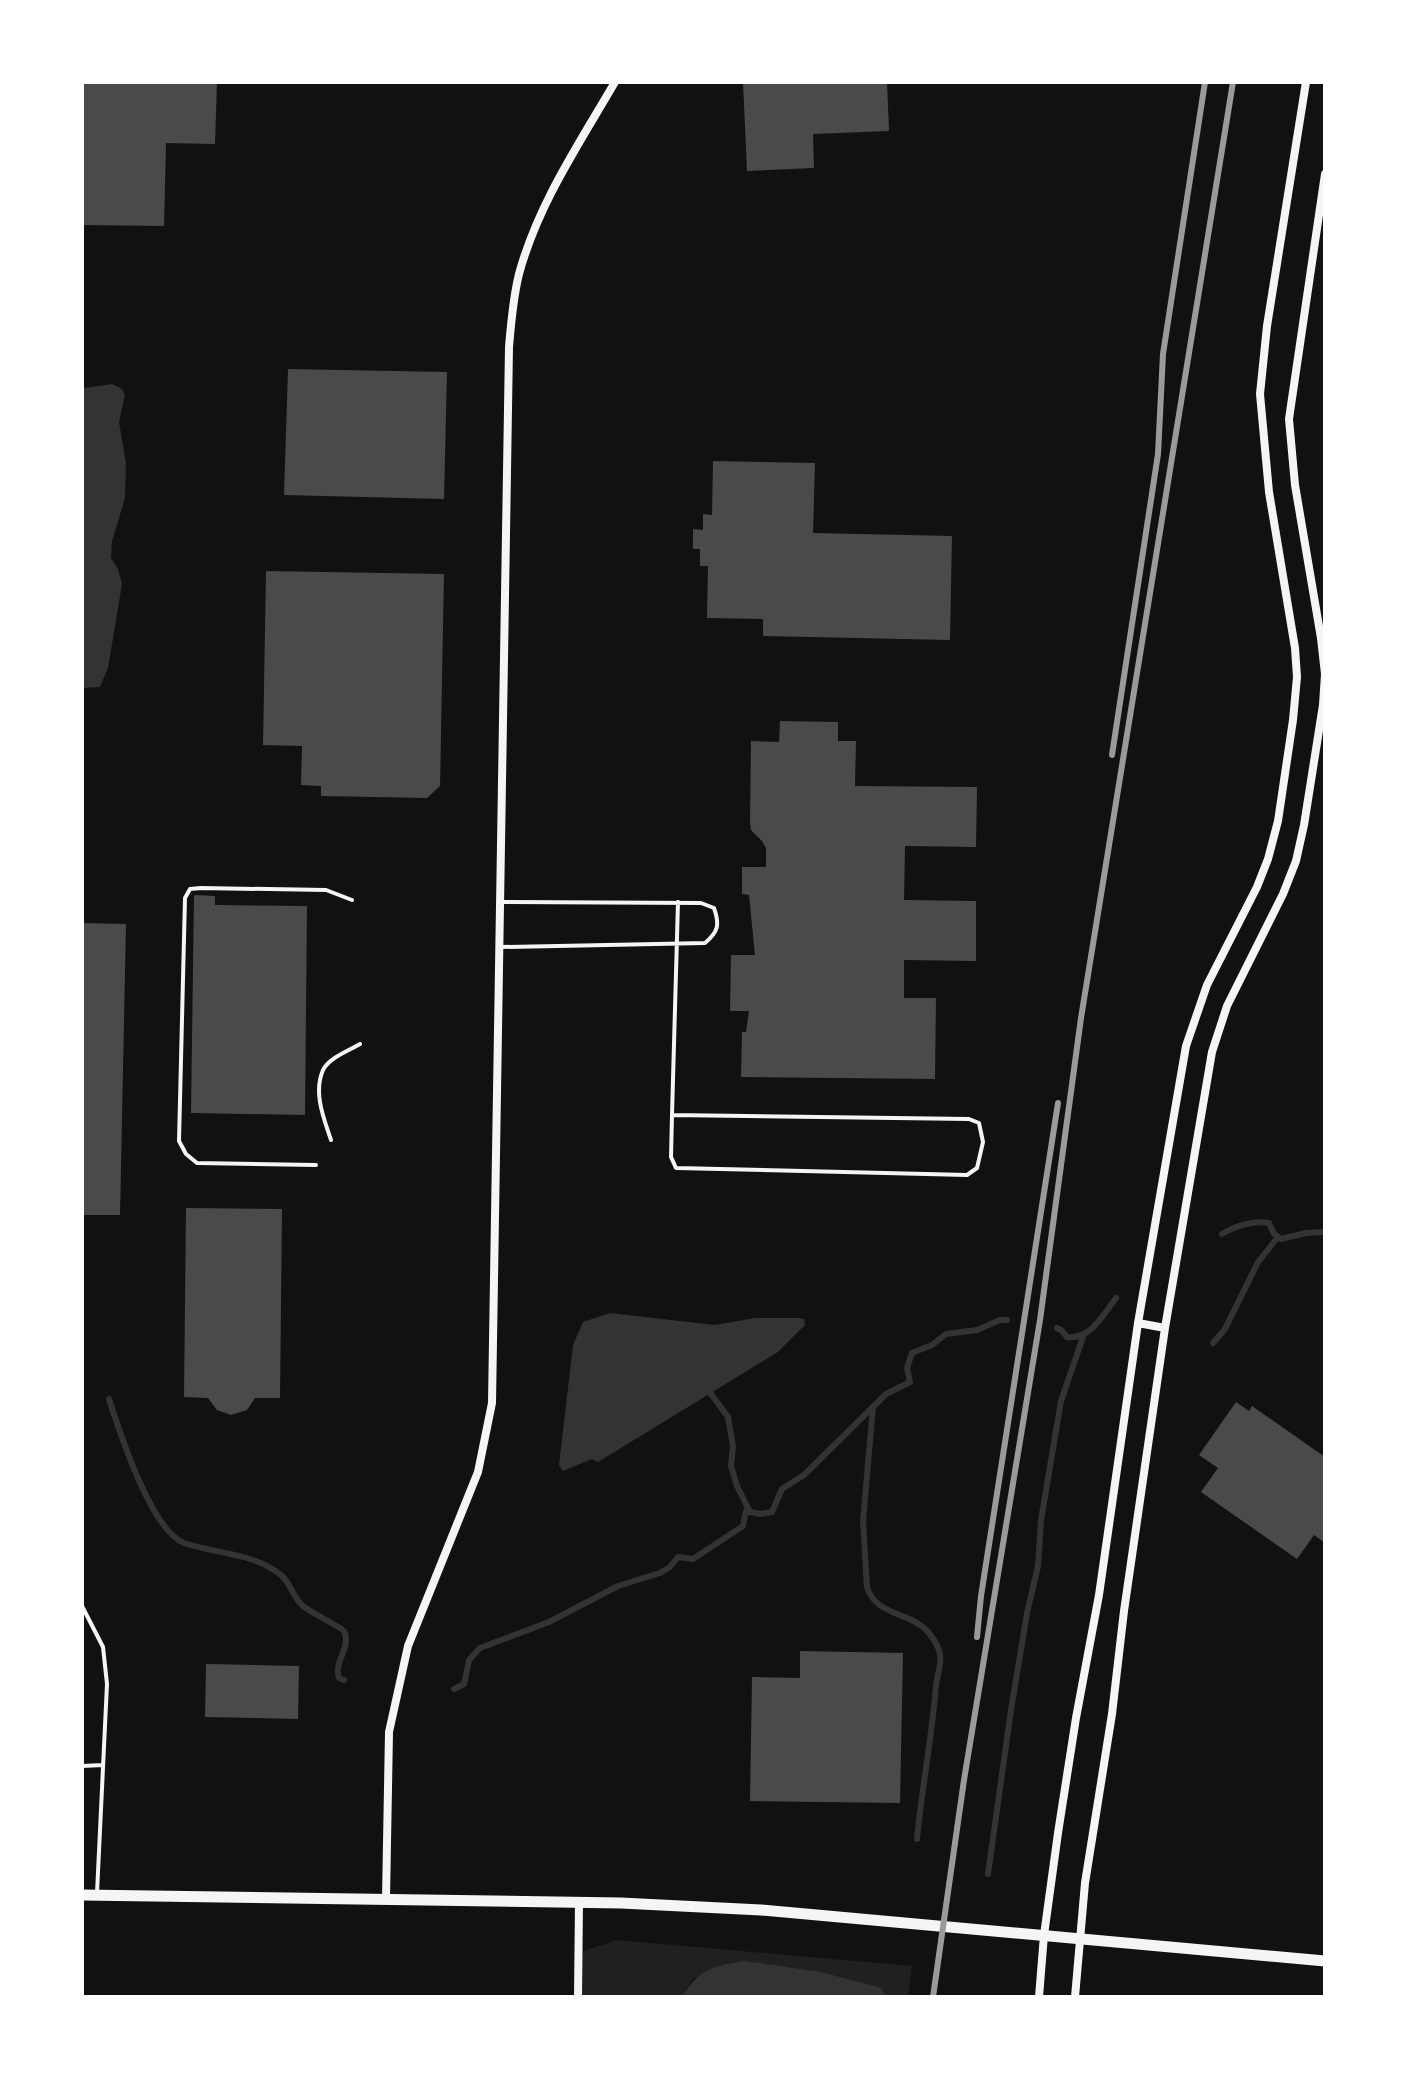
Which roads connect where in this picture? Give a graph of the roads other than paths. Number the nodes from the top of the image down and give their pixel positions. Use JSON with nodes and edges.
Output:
{"nodes":[{"id":1,"x":615,"y":82,"type":"edge"},
{"id":2,"x":1306,"y":82,"type":"edge"},
{"id":3,"x":1325,"y":174,"type":"edge"},
{"id":4,"x":352,"y":900,"type":"dead end"},
{"id":5,"x":500,"y":902,"type":"junction"},
{"id":6,"x":678,"y":902,"type":"junction"},
{"id":7,"x":677,"y":943,"type":"junction"},
{"id":8,"x":499,"y":947,"type":"junction"},
{"id":9,"x":360,"y":1044,"type":"dead end"},
{"id":10,"x":672,"y":1115,"type":"junction"},
{"id":11,"x":331,"y":1140,"type":"dead end"},
{"id":12,"x":316,"y":1165,"type":"dead end"},
{"id":13,"x":1138,"y":1323,"type":"junction"},
{"id":14,"x":1165,"y":1328,"type":"junction"},
{"id":15,"x":82,"y":1606,"type":"edge"},
{"id":16,"x":103,"y":1765,"type":"junction"},
{"id":17,"x":82,"y":1766,"type":"edge"},
{"id":18,"x":82,"y":1895,"type":"edge"},
{"id":19,"x":97,"y":1895,"type":"junction"},
{"id":20,"x":386,"y":1899,"type":"junction"},
{"id":21,"x":579,"y":1902,"type":"junction"},
{"id":22,"x":1044,"y":1935,"type":"junction"},
{"id":23,"x":1081,"y":1938,"type":"junction"},
{"id":24,"x":1325,"y":1961,"type":"edge"},
{"id":25,"x":578,"y":1997,"type":"edge"},
{"id":26,"x":1039,"y":1997,"type":"edge"},
{"id":27,"x":1075,"y":1997,"type":"edge"}],
"edges":[{"from":1,"to":5,"type":"street"},
{"from":2,"to":13,"type":"street"},
{"from":3,"to":14,"type":"street"},
{"from":4,"to":12,"type":"lane"},
{"from":5,"to":6,"type":"lane"},
{"from":5,"to":8,"type":"street"},
{"from":6,"to":7,"type":"lane"},
{"from":6,"to":7,"type":"lane"},
{"from":7,"to":8,"type":"lane"},
{"from":7,"to":10,"type":"lane"},
{"from":8,"to":20,"type":"street"},
{"from":9,"to":11,"type":"lane"},
{"from":10,"to":10,"type":"lane"},
{"from":13,"to":14,"type":"street"},
{"from":13,"to":22,"type":"street"},
{"from":14,"to":23,"type":"street"},
{"from":15,"to":16,"type":"lane"},
{"from":16,"to":17,"type":"lane"},
{"from":16,"to":19,"type":"lane"},
{"from":18,"to":19,"type":"main road"},
{"from":19,"to":20,"type":"main road"},
{"from":20,"to":21,"type":"main road"},
{"from":21,"to":22,"type":"main road"},
{"from":21,"to":25,"type":"street"},
{"from":22,"to":23,"type":"main road"},
{"from":22,"to":26,"type":"street"},
{"from":23,"to":24,"type":"main road"},
{"from":23,"to":27,"type":"street"}]}
